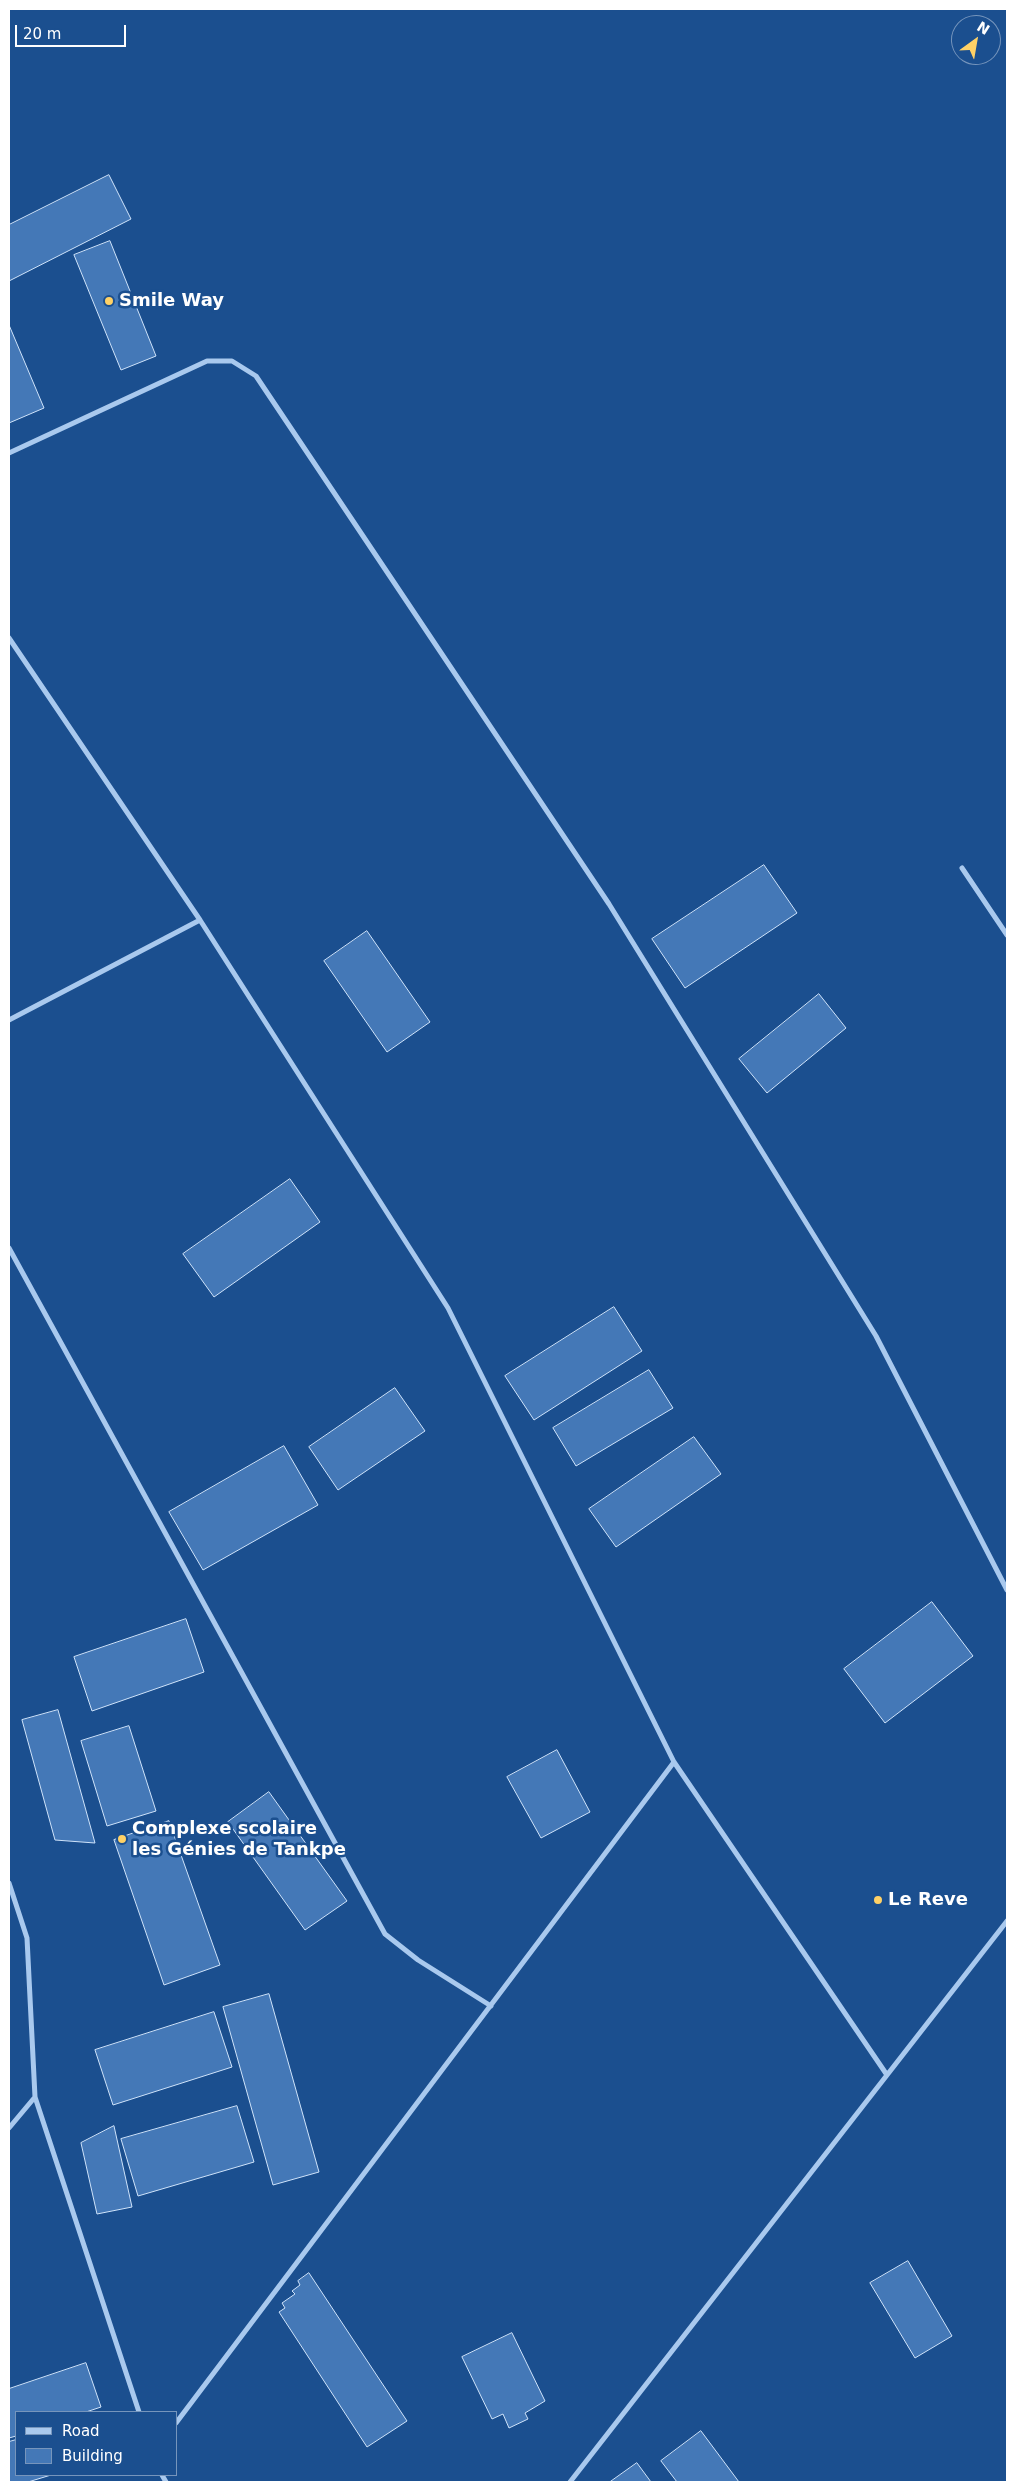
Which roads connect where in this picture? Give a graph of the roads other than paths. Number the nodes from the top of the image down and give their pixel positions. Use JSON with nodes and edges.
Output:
{"nodes":[{"id":1,"x":9,"y":453,"type":"edge"},
{"id":2,"x":9,"y":638,"type":"edge"},
{"id":3,"x":962,"y":868,"type":"dead end"},
{"id":4,"x":200,"y":920,"type":"junction"},
{"id":5,"x":1007,"y":936,"type":"edge"},
{"id":6,"x":9,"y":1020,"type":"edge"},
{"id":7,"x":9,"y":1248,"type":"edge"},
{"id":8,"x":1007,"y":1590,"type":"edge"},
{"id":9,"x":674,"y":1762,"type":"junction"},
{"id":10,"x":9,"y":1883,"type":"edge"},
{"id":11,"x":1007,"y":1921,"type":"edge"},
{"id":12,"x":491,"y":2006,"type":"junction"},
{"id":13,"x":887,"y":2075,"type":"junction"},
{"id":14,"x":35,"y":2097,"type":"junction"},
{"id":15,"x":9,"y":2128,"type":"edge"},
{"id":16,"x":138,"y":2411,"type":"edge"},
{"id":17,"x":178,"y":2420,"type":"edge"},
{"id":18,"x":570,"y":2482,"type":"edge"}],
"edges":[{"from":1,"to":8,"type":"street"},
{"from":2,"to":4,"type":"street"},
{"from":3,"to":5,"type":"street"},
{"from":4,"to":6,"type":"street"},
{"from":4,"to":9,"type":"street"},
{"from":7,"to":12,"type":"street"},
{"from":9,"to":12,"type":"street"},
{"from":9,"to":13,"type":"street"},
{"from":10,"to":14,"type":"street"},
{"from":11,"to":13,"type":"street"},
{"from":12,"to":17,"type":"street"},
{"from":13,"to":18,"type":"street"},
{"from":14,"to":15,"type":"street"},
{"from":14,"to":16,"type":"street"}]}
